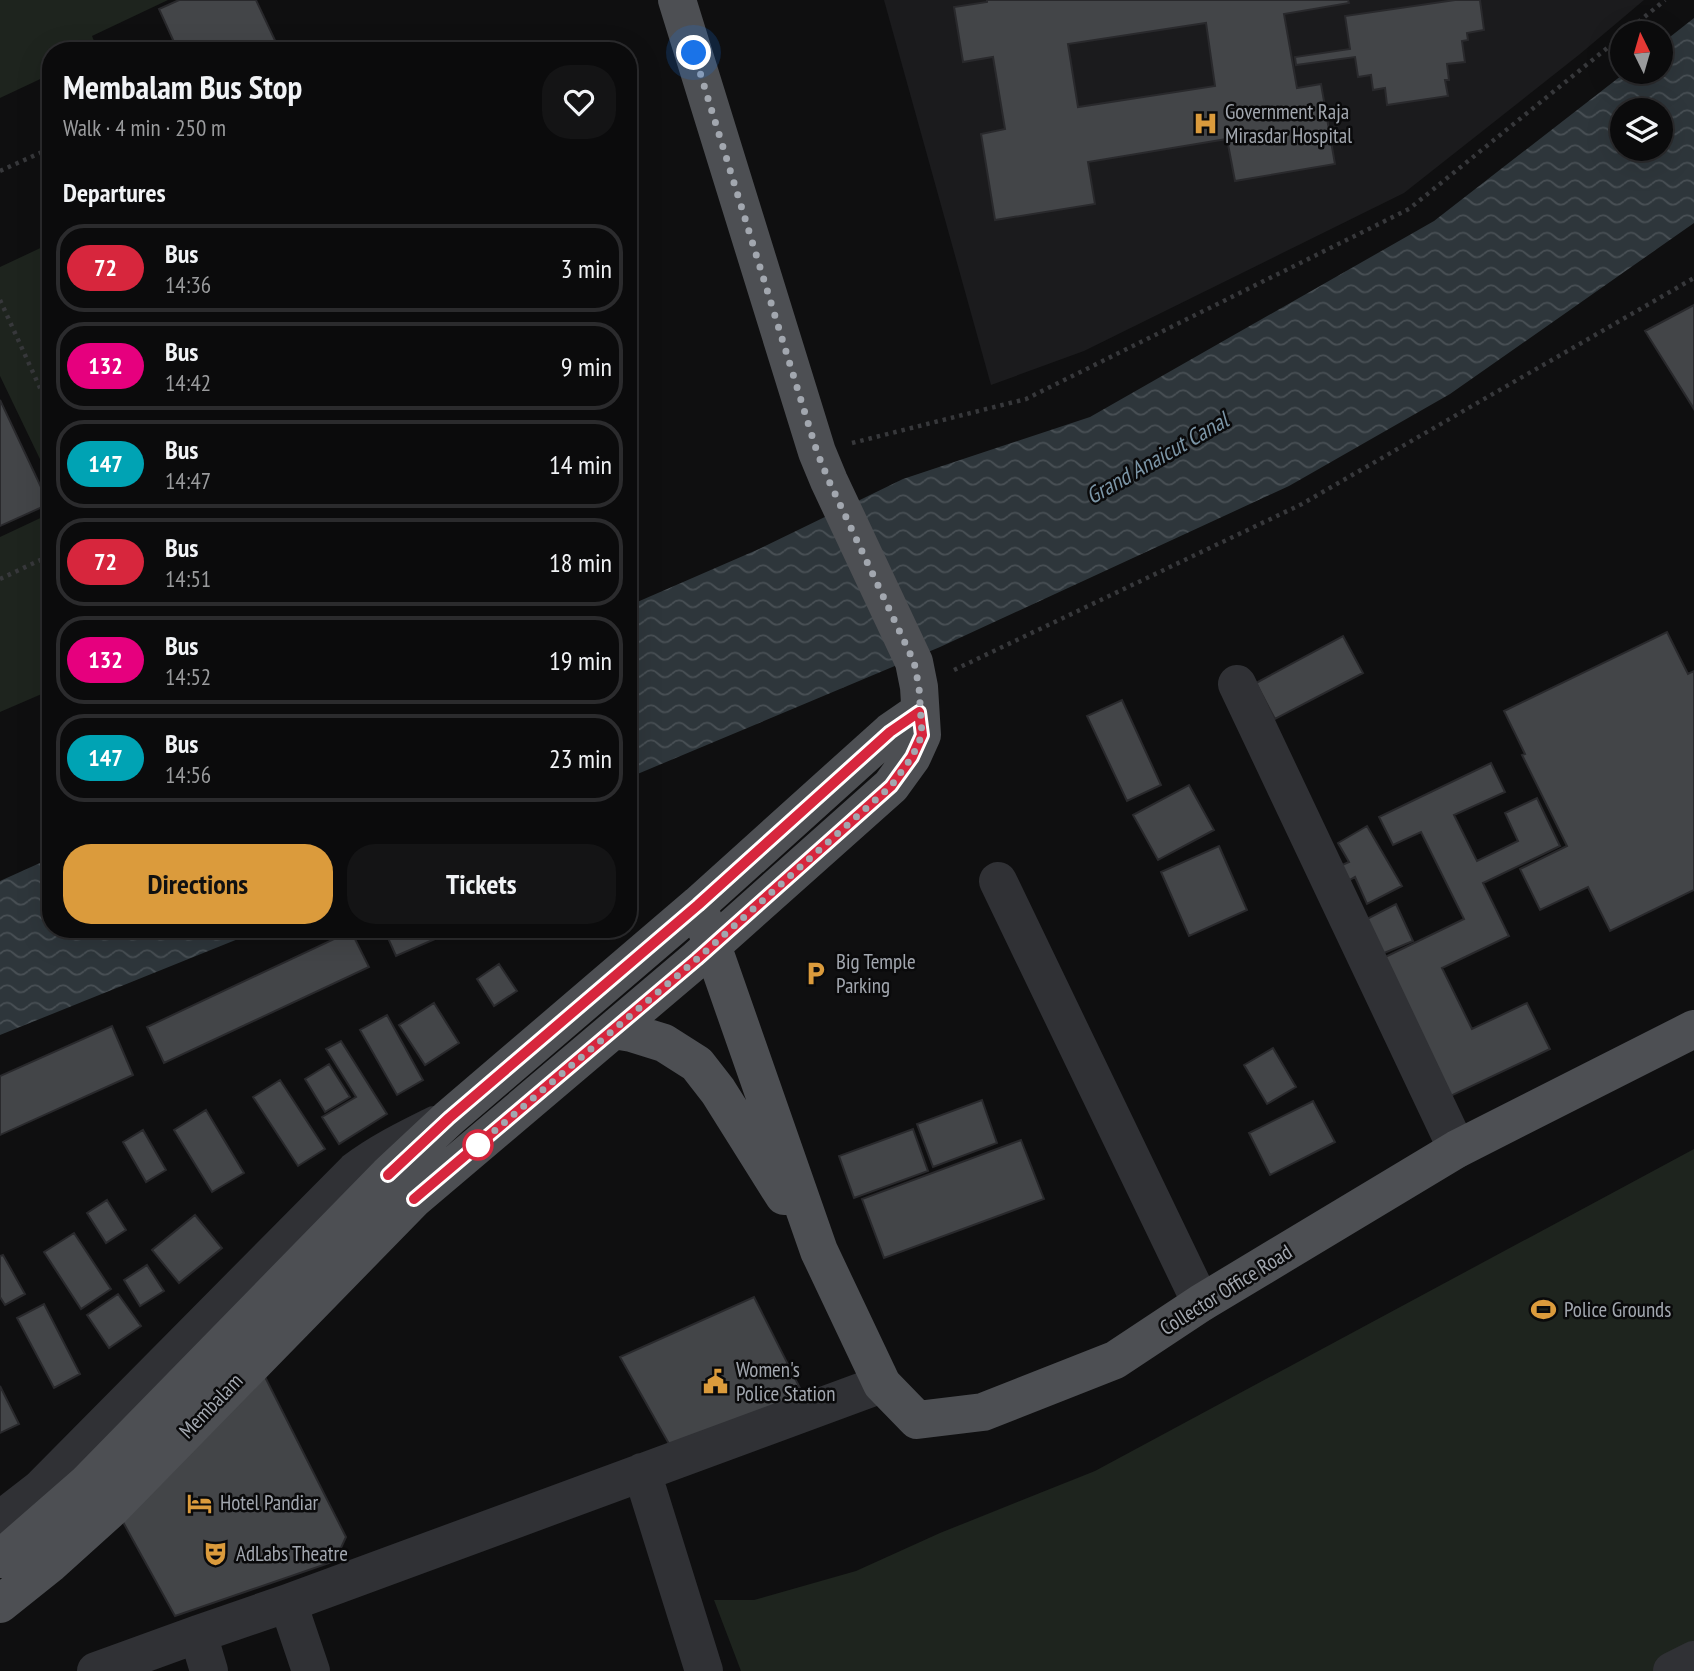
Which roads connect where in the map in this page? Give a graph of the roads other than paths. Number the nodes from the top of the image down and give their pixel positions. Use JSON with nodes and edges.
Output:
{"nodes":[{"id":1,"x":677,"y":0,"type":"edge"},
{"id":2,"x":1237,"y":684,"type":"dead end"},
{"id":3,"x":917,"y":687,"type":"junction"},
{"id":4,"x":998,"y":881,"type":"dead end"},
{"id":5,"x":698,"y":905,"type":"junction"},
{"id":6,"x":712,"y":945,"type":"junction"},
{"id":7,"x":1694,"y":1029,"type":"edge"},
{"id":8,"x":614,"y":1030,"type":"junction"},
{"id":9,"x":449,"y":1118,"type":"junction"},
{"id":10,"x":1457,"y":1149,"type":"junction"},
{"id":11,"x":401,"y":1187,"type":"junction"},
{"id":12,"x":819,"y":1251,"type":"junction"},
{"id":13,"x":1201,"y":1303,"type":"junction"},
{"id":14,"x":882,"y":1384,"type":"junction"},
{"id":15,"x":642,"y":1472,"type":"junction"},
{"id":16,"x":0,"y":1520,"type":"edge"},
{"id":17,"x":0,"y":1559,"type":"edge"},
{"id":18,"x":0,"y":1604,"type":"edge"},
{"id":19,"x":288,"y":1604,"type":"junction"},
{"id":20,"x":198,"y":1634,"type":"junction"},
{"id":21,"x":698,"y":1654,"type":"edge"},
{"id":22,"x":1694,"y":1660,"type":"edge"},
{"id":23,"x":96,"y":1671,"type":"edge"},
{"id":24,"x":209,"y":1671,"type":"edge"},
{"id":25,"x":311,"y":1671,"type":"edge"},
{"id":26,"x":673,"y":1671,"type":"edge"},
{"id":27,"x":1672,"y":1671,"type":"edge"}],
"edges":[{"from":1,"to":3,"type":"main road"},
{"from":2,"to":10,"type":"street"},
{"from":3,"to":5,"type":"main road"},
{"from":3,"to":6,"type":"main road"},
{"from":4,"to":13,"type":"street"},
{"from":5,"to":6,"type":"main road"},
{"from":5,"to":9,"type":"main road"},
{"from":6,"to":8,"type":"main road"},
{"from":6,"to":12,"type":"main road"},
{"from":7,"to":10,"type":"main road","name":"Collector Office Road"},
{"from":8,"to":11,"type":"main road"},
{"from":8,"to":12,"type":"main road"},
{"from":9,"to":11,"type":"main road"},
{"from":9,"to":16,"type":"street"},
{"from":10,"to":13,"type":"main road","name":"Collector Office Road"},
{"from":11,"to":17,"type":"main road","name":"Membalam"},
{"from":11,"to":18,"type":"main road","name":"Membalam"},
{"from":12,"to":14,"type":"main road","name":"Collector Office Road"},
{"from":13,"to":14,"type":"main road","name":"Collector Office Road"},
{"from":14,"to":15,"type":"street"},
{"from":15,"to":19,"type":"street"},
{"from":15,"to":21,"type":"street"},
{"from":19,"to":20,"type":"street"},
{"from":19,"to":25,"type":"street"},
{"from":20,"to":23,"type":"street"},
{"from":20,"to":24,"type":"street"},
{"from":21,"to":26,"type":"street"},
{"from":22,"to":27,"type":"street"}]}
